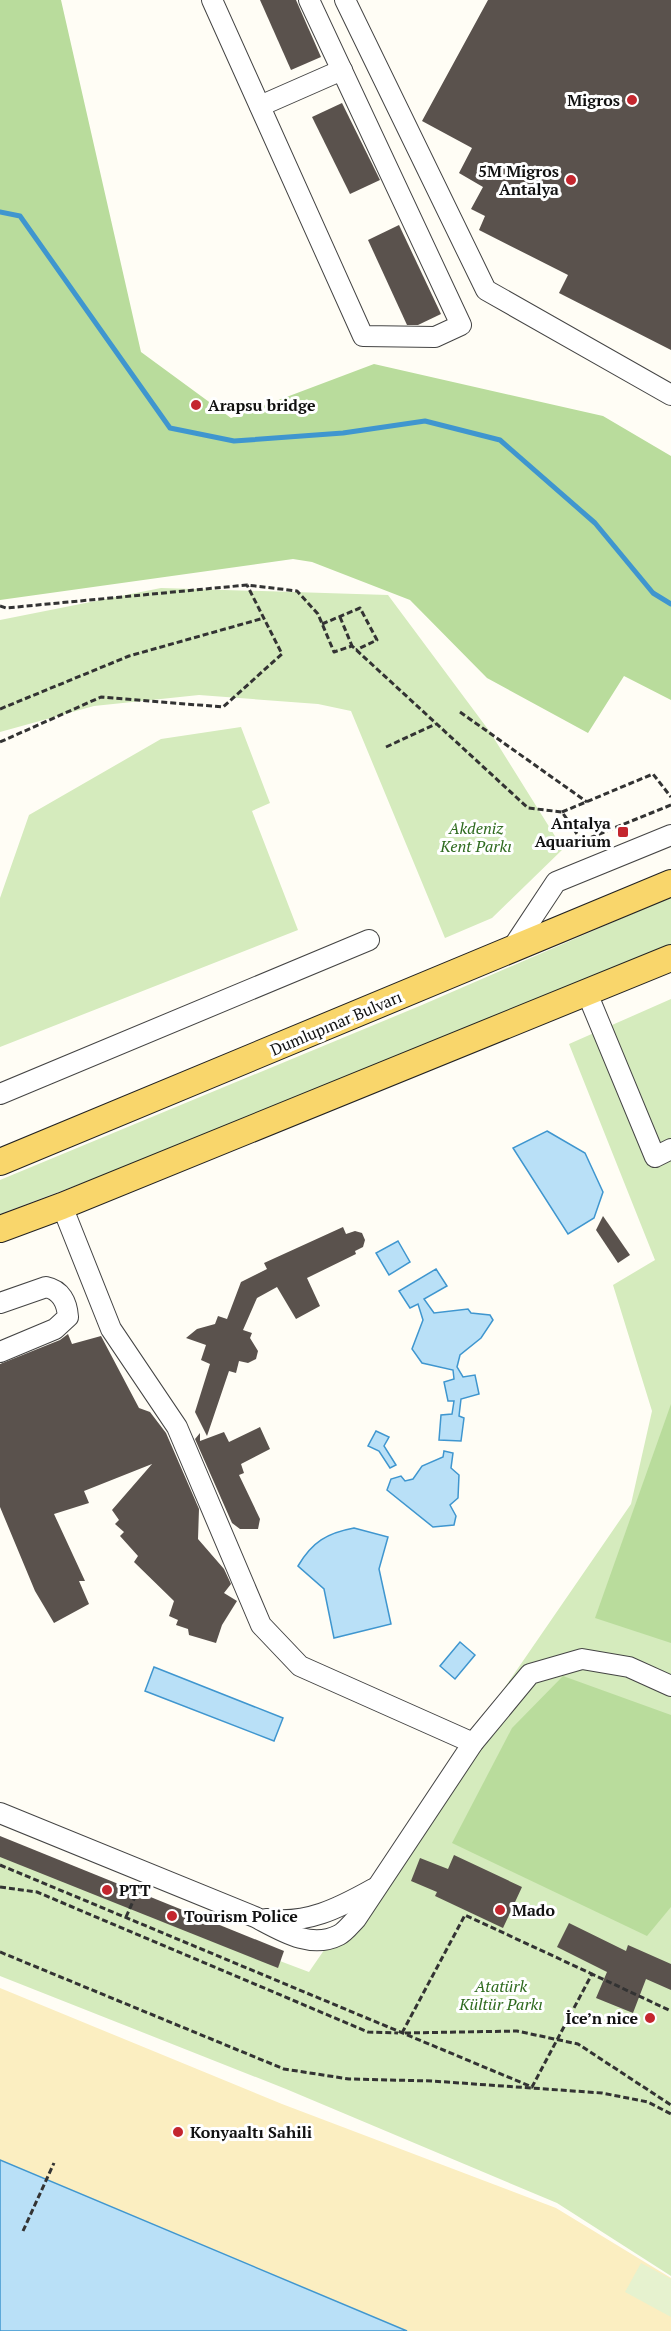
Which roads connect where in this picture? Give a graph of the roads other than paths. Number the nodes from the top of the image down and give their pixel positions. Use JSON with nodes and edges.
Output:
{"nodes":[{"id":1,"x":212,"y":0,"type":"edge"},
{"id":2,"x":309,"y":0,"type":"edge"},
{"id":3,"x":345,"y":0,"type":"edge"},
{"id":4,"x":342,"y":70,"type":"junction"},
{"id":5,"x":260,"y":106,"type":"junction"},
{"id":6,"x":671,"y":395,"type":"edge"},
{"id":7,"x":671,"y":835,"type":"edge"},
{"id":8,"x":671,"y":883,"type":"edge"},
{"id":9,"x":369,"y":940,"type":"dead end"},
{"id":10,"x":511,"y":950,"type":"junction"},
{"id":11,"x":671,"y":958,"type":"edge"},
{"id":12,"x":587,"y":993,"type":"junction"},
{"id":13,"x":0,"y":1094,"type":"edge"},
{"id":14,"x":671,"y":1149,"type":"edge"},
{"id":15,"x":0,"y":1161,"type":"edge"},
{"id":16,"x":62,"y":1206,"type":"junction"},
{"id":17,"x":0,"y":1229,"type":"edge"},
{"id":18,"x":0,"y":1303,"type":"edge"},
{"id":19,"x":0,"y":1352,"type":"edge"},
{"id":20,"x":671,"y":1686,"type":"edge"},
{"id":21,"x":473,"y":1743,"type":"junction"},
{"id":22,"x":0,"y":1813,"type":"edge"}],
"edges":[{"from":1,"to":5,"type":"street"},
{"from":2,"to":4,"type":"street"},
{"from":3,"to":6,"type":"street"},
{"from":4,"to":5,"type":"street"},
{"from":4,"to":5,"type":"street"},
{"from":7,"to":10,"type":"street"},
{"from":8,"to":10,"type":"main road","name":"Dumlupınar Bulvarı"},
{"from":9,"to":13,"type":"street"},
{"from":10,"to":15,"type":"main road","name":"Dumlupınar Bulvarı"},
{"from":11,"to":12,"type":"main road"},
{"from":12,"to":14,"type":"street"},
{"from":12,"to":16,"type":"main road"},
{"from":16,"to":17,"type":"main road"},
{"from":16,"to":21,"type":"street"},
{"from":18,"to":19,"type":"street"},
{"from":20,"to":21,"type":"street"},
{"from":21,"to":22,"type":"street"}]}
